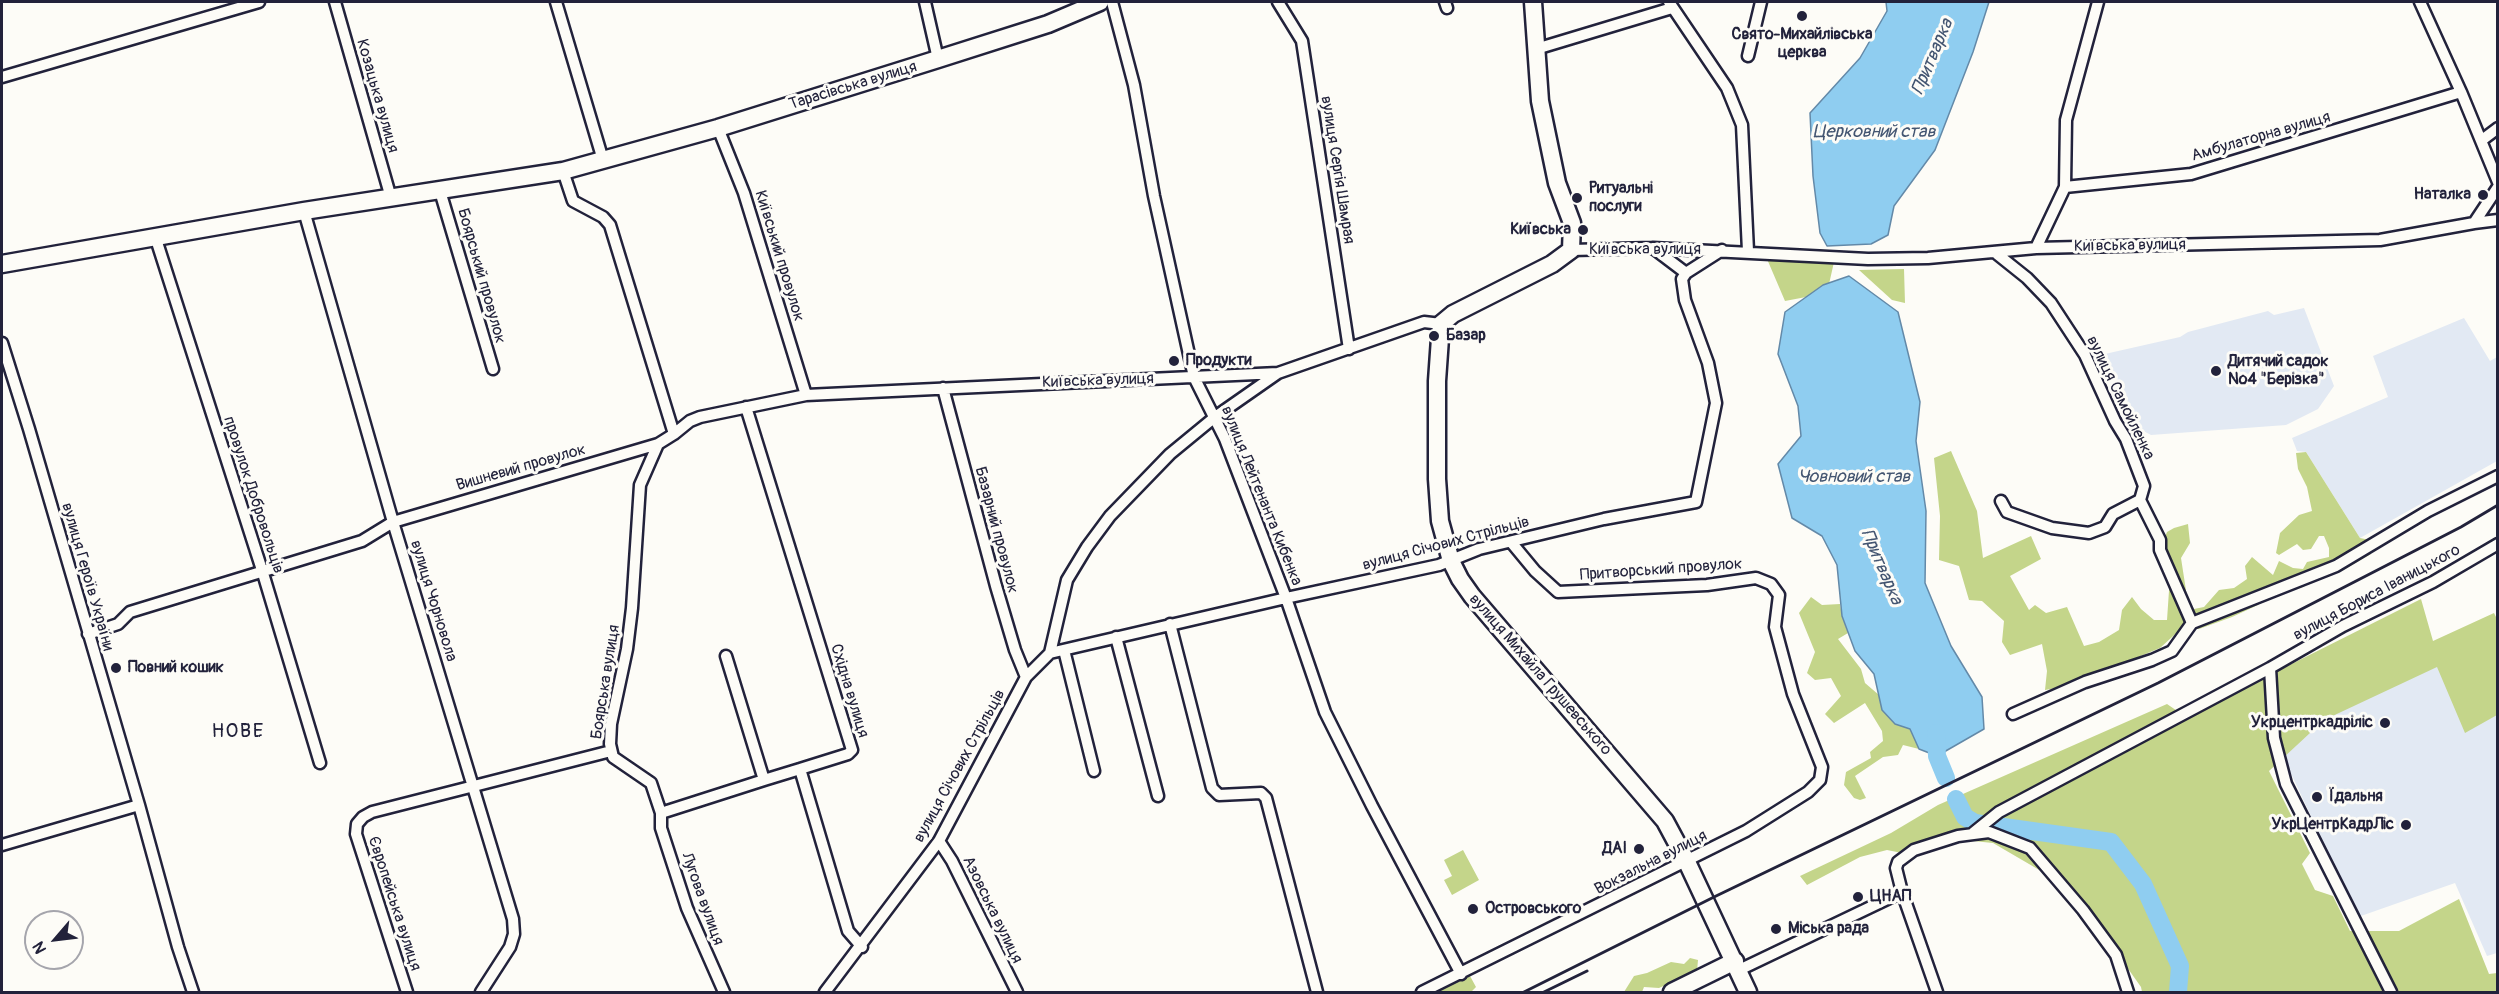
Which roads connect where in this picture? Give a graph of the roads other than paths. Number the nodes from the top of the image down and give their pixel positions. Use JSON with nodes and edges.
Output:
{"nodes":[{"id":1,"x":259,"y":2,"type":"edge"},
{"id":2,"x":335,"y":2,"type":"edge"},
{"id":3,"x":556,"y":2,"type":"edge"},
{"id":4,"x":925,"y":2,"type":"edge"},
{"id":5,"x":1100,"y":2,"type":"edge"},
{"id":6,"x":1112,"y":2,"type":"edge"},
{"id":7,"x":1278,"y":2,"type":"edge"},
{"id":8,"x":1533,"y":2,"type":"edge"},
{"id":9,"x":1761,"y":2,"type":"edge"},
{"id":10,"x":2098,"y":2,"type":"edge"},
{"id":11,"x":2420,"y":2,"type":"edge"},
{"id":12,"x":1671,"y":5,"type":"edge"},
{"id":13,"x":1536,"y":49,"type":"junction"},
{"id":14,"x":1749,"y":56,"type":"dead end"},
{"id":15,"x":938,"y":59,"type":"junction"},
{"id":16,"x":2,"y":77,"type":"edge"},
{"id":17,"x":2461,"y":92,"type":"junction"},
{"id":18,"x":717,"y":128,"type":"junction"},
{"id":19,"x":2498,"y":128,"type":"edge"},
{"id":20,"x":2482,"y":140,"type":"junction"},
{"id":21,"x":603,"y":160,"type":"junction"},
{"id":22,"x":563,"y":171,"type":"junction"},
{"id":23,"x":2498,"y":182,"type":"edge"},
{"id":24,"x":2065,"y":187,"type":"junction"},
{"id":25,"x":2498,"y":187,"type":"edge"},
{"id":26,"x":440,"y":191,"type":"junction"},
{"id":27,"x":391,"y":198,"type":"junction"},
{"id":28,"x":304,"y":211,"type":"junction"},
{"id":29,"x":2498,"y":220,"type":"edge"},
{"id":30,"x":2474,"y":222,"type":"junction"},
{"id":31,"x":155,"y":236,"type":"junction"},
{"id":32,"x":1653,"y":248,"type":"junction"},
{"id":33,"x":2036,"y":248,"type":"junction"},
{"id":34,"x":1571,"y":250,"type":"junction"},
{"id":35,"x":1722,"y":250,"type":"junction"},
{"id":36,"x":1748,"y":251,"type":"junction"},
{"id":37,"x":1997,"y":254,"type":"junction"},
{"id":38,"x":2,"y":264,"type":"edge"},
{"id":39,"x":1686,"y":273,"type":"junction"},
{"id":40,"x":1441,"y":324,"type":"junction"},
{"id":41,"x":2,"y":344,"type":"edge"},
{"id":42,"x":1349,"y":349,"type":"junction"},
{"id":43,"x":493,"y":369,"type":"dead end"},
{"id":44,"x":1278,"y":373,"type":"junction"},
{"id":45,"x":1194,"y":377,"type":"junction"},
{"id":46,"x":943,"y":388,"type":"junction"},
{"id":47,"x":806,"y":395,"type":"junction"},
{"id":48,"x":746,"y":407,"type":"junction"},
{"id":49,"x":1215,"y":417,"type":"junction"},
{"id":50,"x":674,"y":434,"type":"junction"},
{"id":51,"x":658,"y":444,"type":"junction"},
{"id":52,"x":2498,"y":476,"type":"edge"},
{"id":53,"x":2140,"y":500,"type":"junction"},
{"id":54,"x":2001,"y":501,"type":"dead end"},
{"id":55,"x":393,"y":522,"type":"junction"},
{"id":56,"x":1511,"y":542,"type":"junction"},
{"id":57,"x":2498,"y":544,"type":"edge"},
{"id":58,"x":1451,"y":561,"type":"junction"},
{"id":59,"x":262,"y":570,"type":"junction"},
{"id":60,"x":1286,"y":598,"type":"junction"},
{"id":61,"x":2192,"y":623,"type":"junction"},
{"id":62,"x":1170,"y":624,"type":"junction"},
{"id":63,"x":88,"y":634,"type":"junction"},
{"id":64,"x":1116,"y":637,"type":"junction"},
{"id":65,"x":1064,"y":650,"type":"junction"},
{"id":66,"x":1050,"y":653,"type":"junction"},
{"id":67,"x":726,"y":656,"type":"dead end"},
{"id":68,"x":2270,"y":668,"type":"junction"},
{"id":69,"x":1026,"y":677,"type":"junction"},
{"id":70,"x":2013,"y":714,"type":"dead end"},
{"id":71,"x":611,"y":752,"type":"junction"},
{"id":72,"x":320,"y":763,"type":"dead end"},
{"id":73,"x":800,"y":769,"type":"junction"},
{"id":74,"x":1094,"y":771,"type":"dead end"},
{"id":75,"x":764,"y":780,"type":"junction"},
{"id":76,"x":1820,"y":780,"type":"joint"},
{"id":77,"x":474,"y":786,"type":"junction"},
{"id":78,"x":1158,"y":796,"type":"dead end"},
{"id":79,"x":139,"y":805,"type":"junction"},
{"id":80,"x":661,"y":813,"type":"junction"},
{"id":81,"x":1975,"y":831,"type":"junction"},
{"id":82,"x":939,"y":841,"type":"junction"},
{"id":83,"x":2,"y":845,"type":"edge"},
{"id":84,"x":1687,"y":862,"type":"junction"},
{"id":85,"x":1902,"y":892,"type":"junction"},
{"id":86,"x":862,"y":947,"type":"junction"},
{"id":87,"x":1737,"y":965,"type":"junction"},
{"id":88,"x":1461,"y":974,"type":"junction"},
{"id":89,"x":193,"y":993,"type":"edge"},
{"id":90,"x":407,"y":993,"type":"edge"},
{"id":91,"x":481,"y":993,"type":"edge"},
{"id":92,"x":724,"y":993,"type":"edge"},
{"id":93,"x":825,"y":993,"type":"edge"},
{"id":94,"x":1017,"y":993,"type":"edge"},
{"id":95,"x":1317,"y":993,"type":"edge"},
{"id":96,"x":1422,"y":993,"type":"edge"},
{"id":97,"x":1672,"y":993,"type":"edge"},
{"id":98,"x":1748,"y":993,"type":"edge"},
{"id":99,"x":1937,"y":993,"type":"edge"},
{"id":100,"x":2128,"y":993,"type":"edge"},
{"id":101,"x":2391,"y":993,"type":"edge"}],
"edges":[{"from":1,"to":16,"type":"street"},
{"from":2,"to":27,"type":"street","name":"Козацька вулиця"},
{"from":3,"to":21,"type":"street"},
{"from":4,"to":15,"type":"street"},
{"from":5,"to":15,"type":"street","name":"Тарасівська вулиця"},
{"from":6,"to":45,"type":"street","name":"вулиця Лейтенанта Кибенка"},
{"from":7,"to":42,"type":"street","name":"вулиця Сергія Шамрая"},
{"from":8,"to":13,"type":"street"},
{"from":9,"to":14,"type":"street"},
{"from":10,"to":24,"type":"street"},
{"from":11,"to":17,"type":"street"},
{"from":12,"to":13,"type":"street"},
{"from":12,"to":36,"type":"street"},
{"from":13,"to":34,"type":"street"},
{"from":15,"to":18,"type":"street","name":"Тарасівська вулиця"},
{"from":17,"to":20,"type":"street"},
{"from":17,"to":24,"type":"street","name":"Амбулаторна вулиця"},
{"from":18,"to":21,"type":"street","name":"Тарасівська вулиця"},
{"from":18,"to":47,"type":"street","name":"Київський провулок"},
{"from":19,"to":20,"type":"street"},
{"from":20,"to":23,"type":"street"},
{"from":21,"to":22,"type":"street","name":"Тарасівська вулиця"},
{"from":22,"to":26,"type":"street","name":"Тарасівська вулиця"},
{"from":22,"to":50,"type":"street"},
{"from":24,"to":33,"type":"street"},
{"from":25,"to":30,"type":"street"},
{"from":26,"to":27,"type":"street","name":"Тарасівська вулиця"},
{"from":26,"to":43,"type":"street","name":"Боярський провулок"},
{"from":27,"to":28,"type":"street","name":"Тарасівська вулиця"},
{"from":28,"to":31,"type":"street","name":"Тарасівська вулиця"},
{"from":28,"to":55,"type":"street","name":"вулиця Чорновола"},
{"from":29,"to":30,"type":"street","name":"Київська вулиця"},
{"from":30,"to":33,"type":"street","name":"Київська вулиця"},
{"from":31,"to":38,"type":"street","name":"Тарасівська вулиця"},
{"from":31,"to":59,"type":"street","name":"провулок Добровольців"},
{"from":32,"to":34,"type":"street","name":"Київська вулиця"},
{"from":32,"to":35,"type":"street","name":"Київська вулиця"},
{"from":32,"to":39,"type":"street"},
{"from":33,"to":37,"type":"street","name":"Київська вулиця"},
{"from":34,"to":40,"type":"street","name":"Київська вулиця"},
{"from":35,"to":36,"type":"street","name":"Київська вулиця"},
{"from":35,"to":39,"type":"street"},
{"from":36,"to":37,"type":"street","name":"Київська вулиця"},
{"from":37,"to":53,"type":"street","name":"вулиця Самойленка"},
{"from":39,"to":56,"type":"street","name":"вулиця Січових Стрільців"},
{"from":40,"to":42,"type":"street","name":"Київська вулиця"},
{"from":40,"to":58,"type":"street","name":"вулиця Михайла Грушевського"},
{"from":41,"to":63,"type":"street","name":"вулиця Героїв України"},
{"from":42,"to":44,"type":"street","name":"Київська вулиця"},
{"from":44,"to":45,"type":"street","name":"Київська вулиця"},
{"from":44,"to":49,"type":"street"},
{"from":45,"to":46,"type":"street","name":"Київська вулиця"},
{"from":45,"to":49,"type":"street","name":"вулиця Лейтенанта Кибенка"},
{"from":46,"to":47,"type":"street","name":"Київська вулиця"},
{"from":46,"to":69,"type":"street","name":"Базарний провулок"},
{"from":47,"to":48,"type":"street","name":"Київська вулиця"},
{"from":48,"to":50,"type":"street","name":"Вишневий провулок"},
{"from":48,"to":73,"type":"street","name":"Східна вулиця"},
{"from":49,"to":60,"type":"street","name":"вулиця Лейтенанта Кибенка"},
{"from":49,"to":66,"type":"street"},
{"from":50,"to":51,"type":"street","name":"Вишневий провулок"},
{"from":51,"to":55,"type":"street","name":"Вишневий провулок"},
{"from":51,"to":71,"type":"street","name":"Боярська вулиця"},
{"from":52,"to":61,"type":"street"},
{"from":53,"to":54,"type":"street"},
{"from":53,"to":61,"type":"street","name":"вулиця Самойленка"},
{"from":55,"to":59,"type":"street","name":"Вишневий провулок"},
{"from":55,"to":77,"type":"street","name":"вулиця Чорновола"},
{"from":56,"to":58,"type":"street","name":"вулиця Січових Стрільців"},
{"from":56,"to":76,"type":"street","name":"Притворський провулок"},
{"from":57,"to":68,"type":"street","name":"вулиця Бориса Іваницького"},
{"from":58,"to":60,"type":"street","name":"вулиця Січових Стрільців"},
{"from":58,"to":84,"type":"street","name":"вулиця Михайла Грушевського"},
{"from":59,"to":63,"type":"street","name":"Вишневий провулок"},
{"from":59,"to":72,"type":"street","name":"провулок Добровольців"},
{"from":60,"to":62,"type":"street","name":"вулиця Січових Стрільців"},
{"from":60,"to":88,"type":"street","name":"вулиця Лейтенанта Кибенка"},
{"from":61,"to":70,"type":"street"},
{"from":62,"to":64,"type":"street","name":"вулиця Січових Стрільців"},
{"from":62,"to":95,"type":"street"},
{"from":63,"to":79,"type":"street","name":"вулиця Героїв України"},
{"from":64,"to":65,"type":"street","name":"вулиця Січових Стрільців"},
{"from":64,"to":78,"type":"street"},
{"from":65,"to":66,"type":"street","name":"вулиця Січових Стрільців"},
{"from":65,"to":74,"type":"street"},
{"from":66,"to":69,"type":"street","name":"вулиця Січових Стрільців"},
{"from":67,"to":75,"type":"street"},
{"from":68,"to":81,"type":"street","name":"вулиця Бориса Іваницького"},
{"from":68,"to":101,"type":"street"},
{"from":69,"to":82,"type":"street","name":"вулиця Січових Стрільців"},
{"from":71,"to":77,"type":"street"},
{"from":71,"to":80,"type":"street","name":"Боярська вулиця"},
{"from":73,"to":75,"type":"street"},
{"from":73,"to":86,"type":"street"},
{"from":75,"to":80,"type":"street"},
{"from":76,"to":84,"type":"street","name":"Вокзальна вулиця"},
{"from":77,"to":90,"type":"street","name":"Європейська вулиця"},
{"from":77,"to":91,"type":"street","name":"вулиця Чорновола"},
{"from":79,"to":83,"type":"street"},
{"from":79,"to":89,"type":"street","name":"вулиця Героїв України"},
{"from":80,"to":92,"type":"street","name":"Лугова вулиця"},
{"from":81,"to":85,"type":"street"},
{"from":81,"to":100,"type":"street"},
{"from":82,"to":86,"type":"street","name":"вулиця Січових Стрільців"},
{"from":82,"to":94,"type":"street","name":"Азовська вулиця"},
{"from":84,"to":87,"type":"street","name":"вулиця Михайла Грушевського"},
{"from":84,"to":88,"type":"street","name":"Вокзальна вулиця"},
{"from":85,"to":87,"type":"street"},
{"from":85,"to":99,"type":"street"},
{"from":86,"to":93,"type":"street","name":"вулиця Січових Стрільців"},
{"from":87,"to":97,"type":"street"},
{"from":87,"to":98,"type":"street","name":"вулиця Михайла Грушевського"},
{"from":88,"to":96,"type":"street","name":"Вокзальна вулиця"}]}
